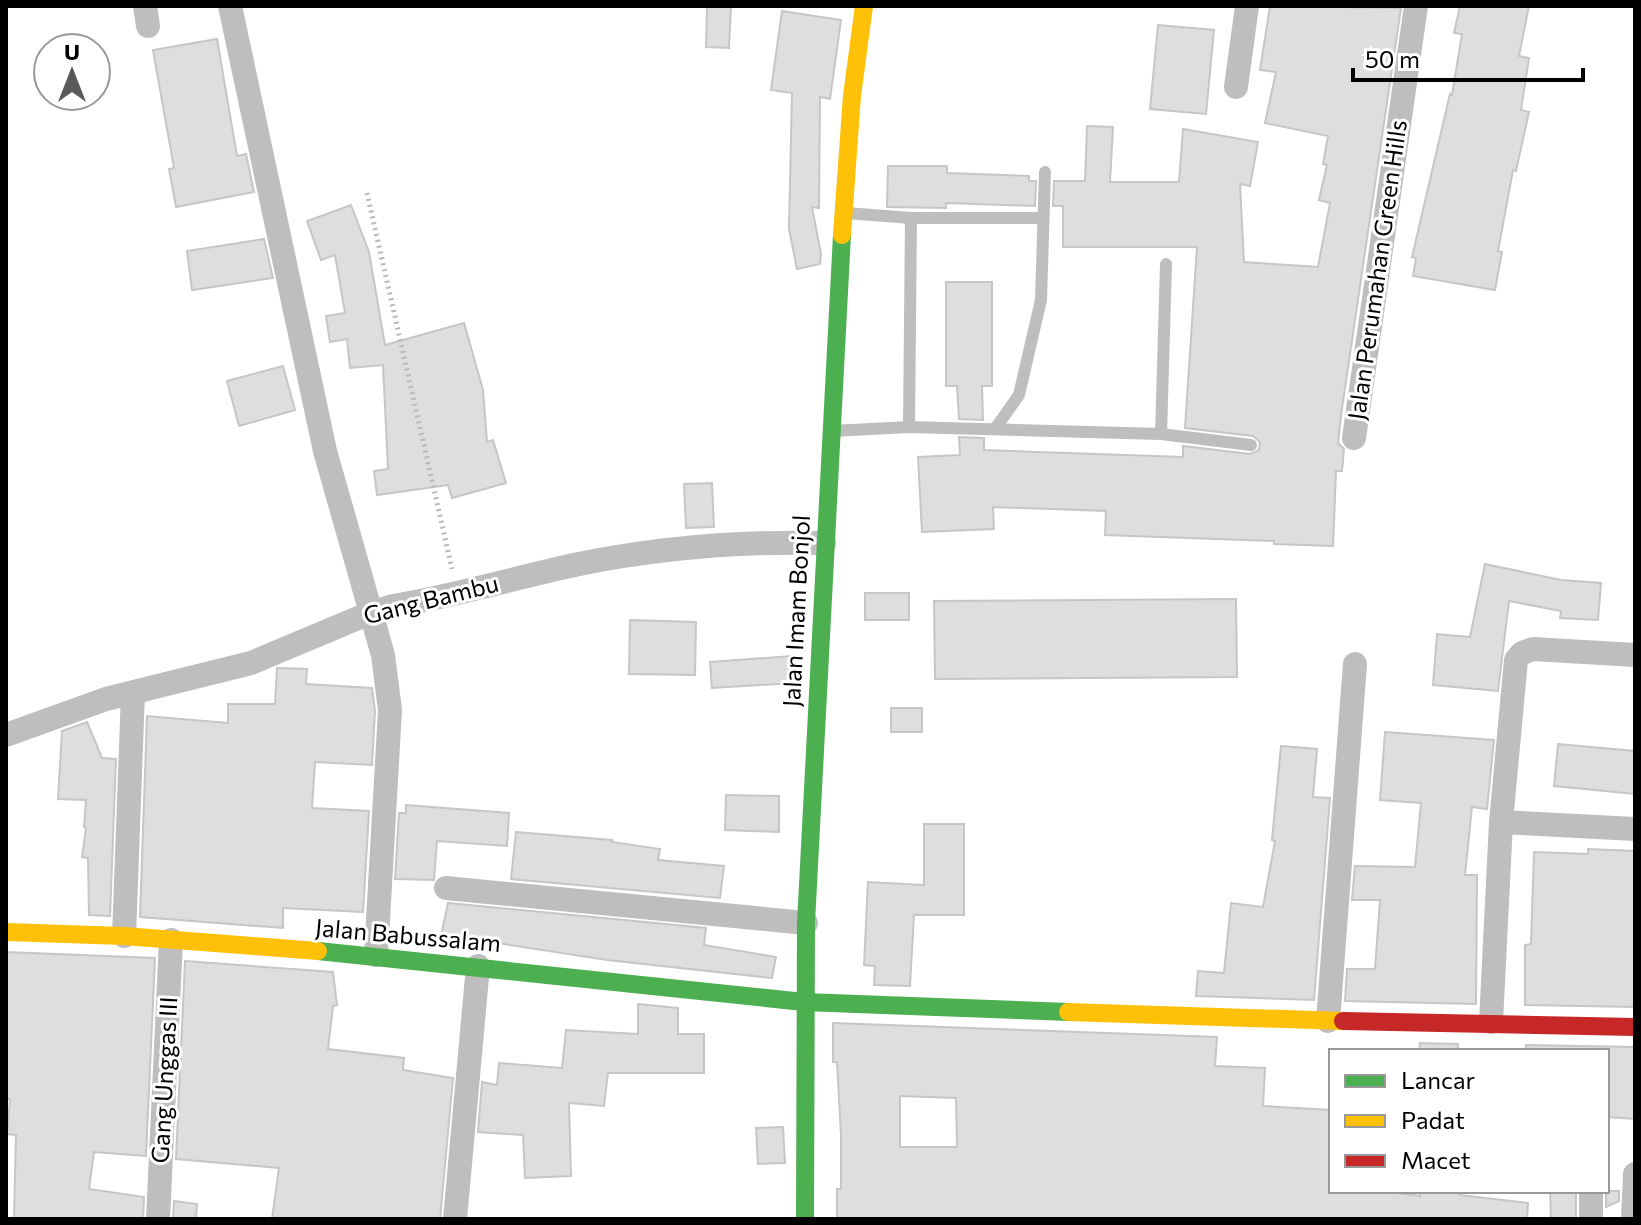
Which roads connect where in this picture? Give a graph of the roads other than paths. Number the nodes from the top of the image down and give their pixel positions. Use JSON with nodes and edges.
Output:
{"nodes":[{"id":1,"x":230,"y":6,"type":"edge"},
{"id":2,"x":864,"y":6,"type":"edge"},
{"id":3,"x":1247,"y":6,"type":"edge"},
{"id":4,"x":1416,"y":6,"type":"edge"},
{"id":5,"x":1236,"y":87,"type":"dead end"},
{"id":6,"x":1045,"y":172,"type":"dead end"},
{"id":7,"x":843,"y":213,"type":"junction"},
{"id":8,"x":911,"y":218,"type":"junction"},
{"id":9,"x":1043,"y":218,"type":"junction"},
{"id":10,"x":1166,"y":264,"type":"dead end"},
{"id":11,"x":909,"y":427,"type":"junction"},
{"id":12,"x":995,"y":429,"type":"junction"},
{"id":13,"x":832,"y":431,"type":"junction"},
{"id":14,"x":1161,"y":434,"type":"junction"},
{"id":15,"x":1354,"y":438,"type":"dead end"},
{"id":16,"x":1251,"y":445,"type":"dead end"},
{"id":17,"x":824,"y":543,"type":"junction"},
{"id":18,"x":370,"y":613,"type":"junction"},
{"id":19,"x":1635,"y":655,"type":"edge"},
{"id":20,"x":1355,"y":664,"type":"dead end"},
{"id":21,"x":133,"y":693,"type":"junction"},
{"id":22,"x":6,"y":735,"type":"edge"},
{"id":23,"x":1501,"y":822,"type":"junction"},
{"id":24,"x":1635,"y":829,"type":"edge"},
{"id":25,"x":446,"y":888,"type":"dead end"},
{"id":26,"x":806,"y":923,"type":"junction"},
{"id":27,"x":6,"y":932,"type":"edge"},
{"id":28,"x":124,"y":936,"type":"junction"},
{"id":29,"x":171,"y":940,"type":"junction"},
{"id":30,"x":376,"y":955,"type":"junction"},
{"id":31,"x":478,"y":966,"type":"junction"},
{"id":32,"x":804,"y":1002,"type":"junction"},
{"id":33,"x":1328,"y":1021,"type":"junction"},
{"id":34,"x":1491,"y":1022,"type":"junction"},
{"id":35,"x":1635,"y":1027,"type":"edge"},
{"id":36,"x":1635,"y":1174,"type":"edge"},
{"id":37,"x":1591,"y":1193,"type":"edge"},
{"id":38,"x":158,"y":1219,"type":"edge"},
{"id":39,"x":455,"y":1219,"type":"edge"},
{"id":40,"x":805,"y":1219,"type":"edge"},
{"id":41,"x":1591,"y":1219,"type":"edge"},
{"id":42,"x":1633,"y":1219,"type":"edge"}],
"edges":[{"from":1,"to":18,"type":"street"},
{"from":2,"to":7,"type":"street","name":"Jalan Imam Bonjol"},
{"from":3,"to":5,"type":"street"},
{"from":4,"to":15,"type":"street","name":"Jalan Perumahan Green Hills"},
{"from":6,"to":9,"type":"lane"},
{"from":7,"to":8,"type":"lane"},
{"from":7,"to":13,"type":"street","name":"Jalan Imam Bonjol"},
{"from":8,"to":9,"type":"lane"},
{"from":8,"to":11,"type":"lane"},
{"from":9,"to":12,"type":"lane"},
{"from":10,"to":14,"type":"lane"},
{"from":11,"to":12,"type":"lane"},
{"from":11,"to":13,"type":"lane"},
{"from":12,"to":14,"type":"lane"},
{"from":13,"to":17,"type":"street","name":"Jalan Imam Bonjol"},
{"from":14,"to":16,"type":"lane"},
{"from":17,"to":18,"type":"street","name":"Gang Bambu"},
{"from":17,"to":26,"type":"street","name":"Jalan Imam Bonjol"},
{"from":18,"to":21,"type":"street","name":"Gang Bambu"},
{"from":18,"to":30,"type":"street"},
{"from":19,"to":23,"type":"street"},
{"from":20,"to":33,"type":"street"},
{"from":21,"to":22,"type":"street","name":"Gang Bambu"},
{"from":21,"to":28,"type":"street"},
{"from":23,"to":24,"type":"street"},
{"from":23,"to":34,"type":"street"},
{"from":25,"to":26,"type":"street"},
{"from":26,"to":32,"type":"street","name":"Jalan Imam Bonjol"},
{"from":27,"to":28,"type":"street","name":"Jalan Babussalam"},
{"from":28,"to":29,"type":"street","name":"Jalan Babussalam"},
{"from":29,"to":30,"type":"street","name":"Jalan Babussalam"},
{"from":29,"to":38,"type":"street","name":"Gang Unggas III"},
{"from":30,"to":31,"type":"street","name":"Jalan Babussalam"},
{"from":31,"to":32,"type":"street","name":"Jalan Babussalam"},
{"from":31,"to":39,"type":"street"},
{"from":32,"to":33,"type":"street","name":"Jalan Babussalam"},
{"from":32,"to":40,"type":"street","name":"Jalan Imam Bonjol"},
{"from":33,"to":34,"type":"street","name":"Jalan Babussalam"},
{"from":34,"to":35,"type":"street","name":"Jalan Babussalam"},
{"from":36,"to":42,"type":"street"},
{"from":37,"to":41,"type":"street"}]}
